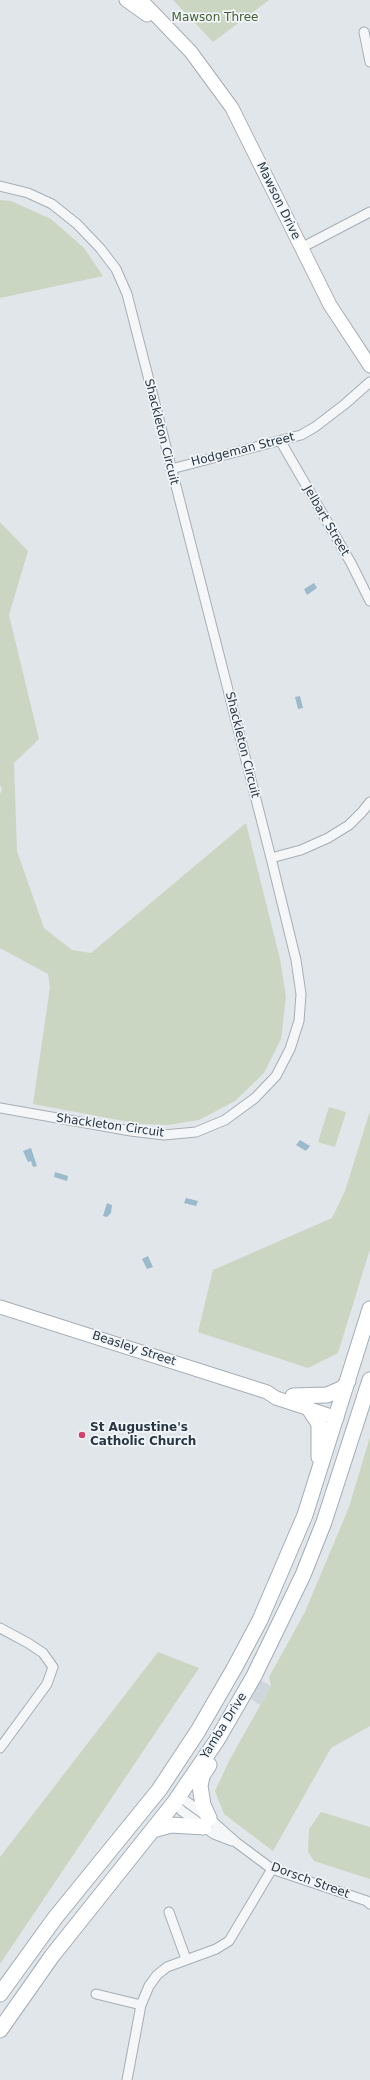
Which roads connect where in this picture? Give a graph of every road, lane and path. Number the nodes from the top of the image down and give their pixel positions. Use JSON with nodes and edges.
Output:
{"nodes":[{"id":1,"x":126,"y":0,"type":"edge"},
{"id":2,"x":141,"y":0,"type":"edge"},
{"id":3,"x":364,"y":32,"type":"dead end"},
{"id":4,"x":180,"y":41,"type":"junction"},
{"id":5,"x":370,"y":62,"type":"edge"},
{"id":6,"x":0,"y":186,"type":"edge"},
{"id":7,"x":370,"y":212,"type":"edge"},
{"id":8,"x":301,"y":248,"type":"junction"},
{"id":9,"x":370,"y":366,"type":"edge"},
{"id":10,"x":370,"y":382,"type":"edge"},
{"id":11,"x":281,"y":442,"type":"junction"},
{"id":12,"x":171,"y":469,"type":"junction"},
{"id":13,"x":370,"y":601,"type":"edge"},
{"id":14,"x":370,"y":802,"type":"edge"},
{"id":15,"x":271,"y":858,"type":"junction"},
{"id":16,"x":0,"y":1108,"type":"edge"},
{"id":17,"x":0,"y":1306,"type":"edge"},
{"id":18,"x":370,"y":1309,"type":"edge"},
{"id":19,"x":370,"y":1380,"type":"edge"},
{"id":20,"x":348,"y":1381,"type":"junction"},
{"id":21,"x":267,"y":1392,"type":"junction"},
{"id":22,"x":293,"y":1396,"type":"junction"},
{"id":23,"x":310,"y":1410,"type":"junction"},
{"id":24,"x":338,"y":1415,"type":"junction"},
{"id":25,"x":357,"y":1421,"type":"junction"},
{"id":26,"x":317,"y":1480,"type":"junction"},
{"id":27,"x":0,"y":1628,"type":"edge"},
{"id":28,"x":217,"y":1740,"type":"junction"},
{"id":29,"x":0,"y":1748,"type":"edge"},
{"id":30,"x":160,"y":1788,"type":"junction"},
{"id":31,"x":176,"y":1799,"type":"junction"},
{"id":32,"x":207,"y":1822,"type":"junction"},
{"id":33,"x":153,"y":1830,"type":"junction"},
{"id":34,"x":275,"y":1871,"type":"junction"},
{"id":35,"x":369,"y":1902,"type":"edge"},
{"id":36,"x":169,"y":1912,"type":"dead end"},
{"id":37,"x":186,"y":1959,"type":"junction"},
{"id":38,"x":0,"y":1994,"type":"edge"},
{"id":39,"x":96,"y":1994,"type":"dead end"},
{"id":40,"x":141,"y":2005,"type":"junction"},
{"id":41,"x":0,"y":2030,"type":"edge"},
{"id":42,"x":127,"y":2080,"type":"edge"}],
"edges":[{"from":1,"to":4,"type":"main road","name":"Mawson Drive"},
{"from":2,"to":4,"type":"main road","name":"Mawson Drive"},
{"from":3,"to":5,"type":"street"},
{"from":4,"to":8,"type":"main road","name":"Mawson Drive"},
{"from":6,"to":12,"type":"street","name":"Shackleton Circuit"},
{"from":7,"to":8,"type":"street"},
{"from":8,"to":9,"type":"main road","name":"Mawson Drive"},
{"from":10,"to":11,"type":"street","name":"Hodgeman Street"},
{"from":11,"to":12,"type":"street","name":"Hodgeman Street"},
{"from":11,"to":13,"type":"street","name":"Jelbart Street"},
{"from":12,"to":15,"type":"street","name":"Shackleton Circuit"},
{"from":14,"to":15,"type":"street"},
{"from":15,"to":16,"type":"street","name":"Shackleton Circuit"},
{"from":17,"to":21,"type":"main road","name":"Beasley Street"},
{"from":18,"to":20,"type":"main road"},
{"from":19,"to":25,"type":"main road","name":"Yamba Drive"},
{"from":20,"to":22,"type":"main road"},
{"from":20,"to":24,"type":"main road"},
{"from":21,"to":22,"type":"main road","name":"Beasley Street"},
{"from":21,"to":23,"type":"main road","name":"Beasley Street"},
{"from":22,"to":24,"type":"main road","name":"Beasley Street"},
{"from":23,"to":24,"type":"main road","name":"Beasley Street"},
{"from":23,"to":26,"type":"main road"},
{"from":24,"to":25,"type":"main road"},
{"from":24,"to":26,"type":"main road"},
{"from":25,"to":28,"type":"main road","name":"Yamba Drive"},
{"from":26,"to":30,"type":"main road","name":"Yamba Drive"},
{"from":27,"to":29,"type":"street"},
{"from":28,"to":31,"type":"main road","name":"Yamba Drive"},
{"from":28,"to":32,"type":"main road"},
{"from":30,"to":31,"type":"main road"},
{"from":30,"to":38,"type":"main road","name":"Yamba Drive"},
{"from":31,"to":32,"type":"street","name":"Dorsch Street"},
{"from":31,"to":33,"type":"main road","name":"Yamba Drive"},
{"from":32,"to":33,"type":"main road"},
{"from":32,"to":34,"type":"street","name":"Dorsch Street"},
{"from":33,"to":41,"type":"main road","name":"Yamba Drive"},
{"from":34,"to":35,"type":"street","name":"Dorsch Street"},
{"from":34,"to":37,"type":"street"},
{"from":36,"to":37,"type":"street"},
{"from":37,"to":40,"type":"street"},
{"from":39,"to":40,"type":"street"},
{"from":40,"to":42,"type":"street"}]}
